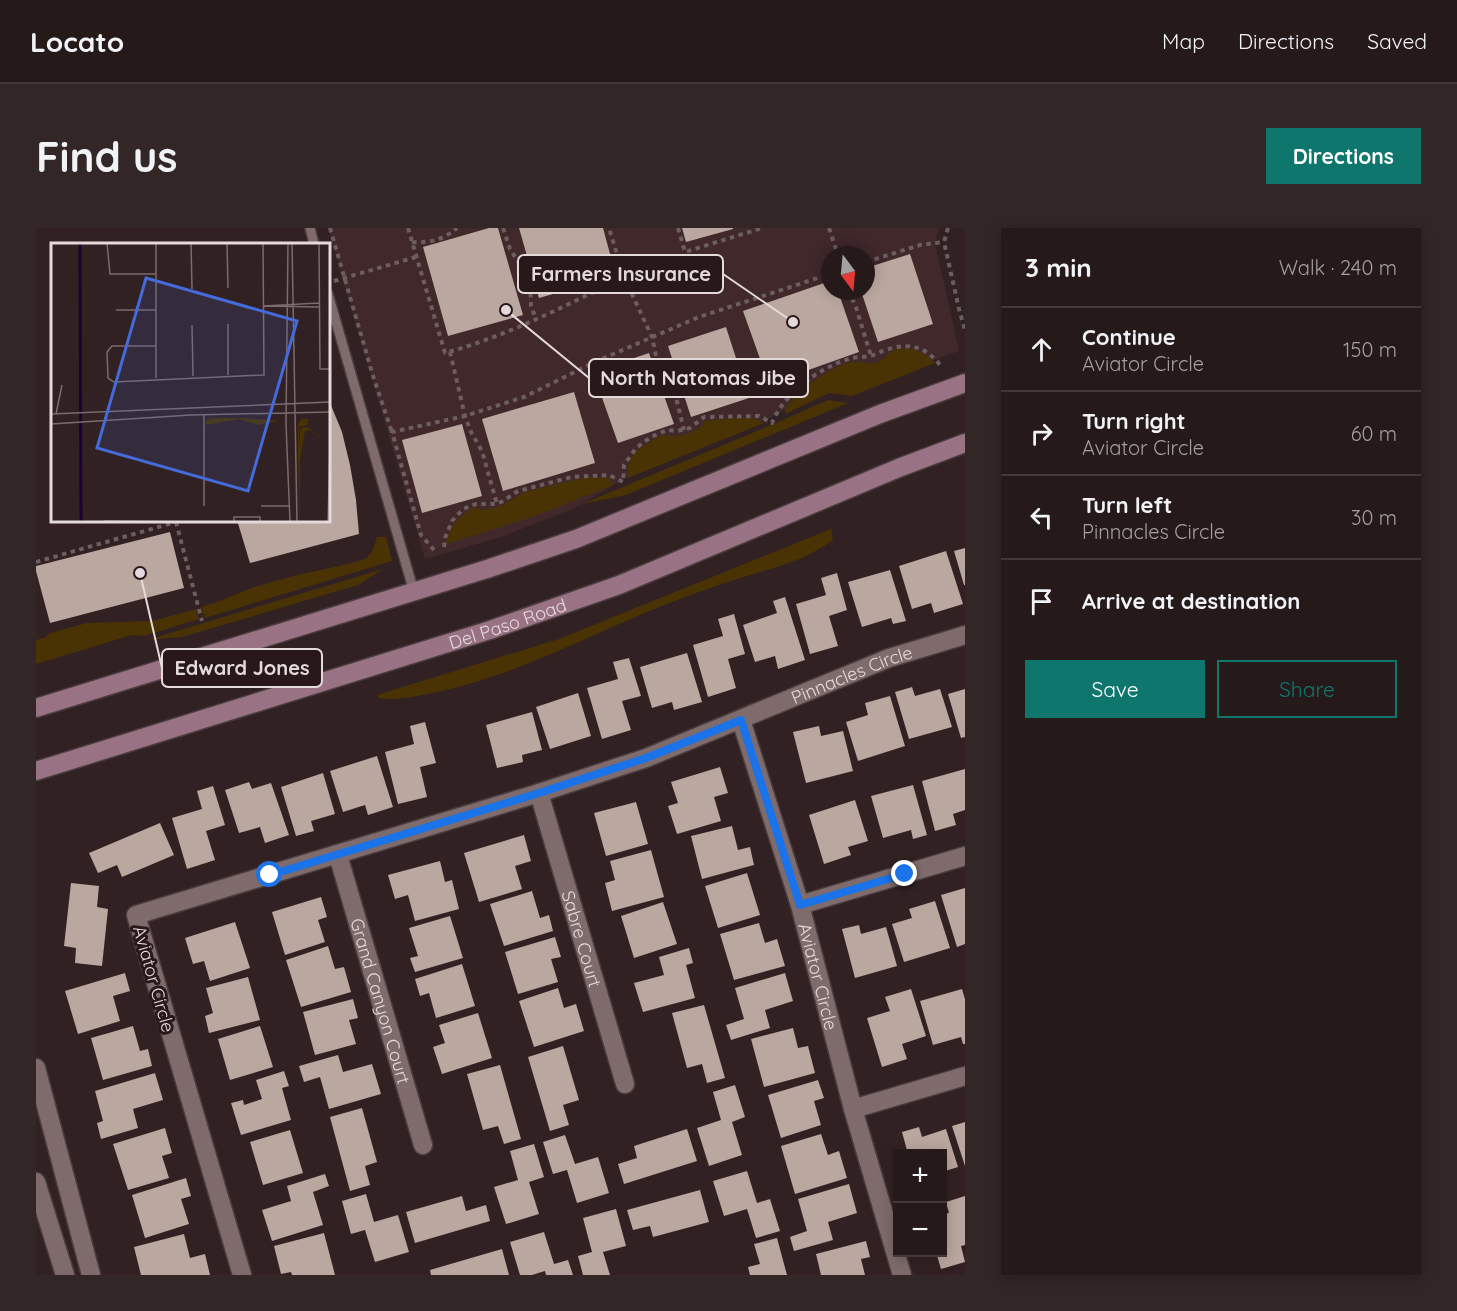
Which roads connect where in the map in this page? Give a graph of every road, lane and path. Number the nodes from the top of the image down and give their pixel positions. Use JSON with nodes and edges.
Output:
{"nodes":[{"id":1,"x":310,"y":228,"type":"edge"},
{"id":2,"x":330,"y":228,"type":"edge"},
{"id":3,"x":408,"y":228,"type":"edge"},
{"id":4,"x":457,"y":228,"type":"edge"},
{"id":5,"x":503,"y":228,"type":"edge"},
{"id":6,"x":609,"y":228,"type":"edge"},
{"id":7,"x":678,"y":228,"type":"edge"},
{"id":8,"x":762,"y":228,"type":"edge"},
{"id":9,"x":829,"y":228,"type":"edge"},
{"id":10,"x":948,"y":228,"type":"edge"},
{"id":11,"x":412,"y":242,"type":"junction"},
{"id":12,"x":944,"y":242,"type":"junction"},
{"id":13,"x":314,"y":243,"type":"edge"},
{"id":14,"x":834,"y":246,"type":"edge"},
{"id":15,"x":416,"y":256,"type":"junction"},
{"id":16,"x":875,"y":259,"type":"edge"},
{"id":17,"x":821,"y":277,"type":"edge"},
{"id":18,"x":344,"y":278,"type":"junction"},
{"id":19,"x":624,"y":278,"type":"junction"},
{"id":20,"x":330,"y":282,"type":"edge"},
{"id":21,"x":853,"y":300,"type":"edge"},
{"id":22,"x":330,"y":301,"type":"edge"},
{"id":23,"x":536,"y":319,"type":"junction"},
{"id":24,"x":965,"y":330,"type":"edge"},
{"id":25,"x":652,"y":337,"type":"junction"},
{"id":26,"x":450,"y":352,"type":"junction"},
{"id":27,"x":871,"y":356,"type":"junction"},
{"id":28,"x":940,"y":365,"type":"dead end"},
{"id":29,"x":965,"y":383,"type":"edge"},
{"id":30,"x":465,"y":416,"type":"junction"},
{"id":31,"x":684,"y":430,"type":"junction"},
{"id":32,"x":392,"y":432,"type":"junction"},
{"id":33,"x":965,"y":443,"type":"edge"},
{"id":34,"x":497,"y":504,"type":"junction"},
{"id":35,"x":176,"y":522,"type":"joint"},
{"id":36,"x":444,"y":547,"type":"dead end"},
{"id":37,"x":434,"y":550,"type":"dead end"},
{"id":38,"x":36,"y":562,"type":"edge"},
{"id":39,"x":414,"y":592,"type":"junction"},
{"id":40,"x":202,"y":621,"type":"dead end"},
{"id":41,"x":965,"y":635,"type":"edge"},
{"id":42,"x":36,"y":708,"type":"edge"},
{"id":43,"x":741,"y":720,"type":"junction"},
{"id":44,"x":36,"y":771,"type":"edge"},
{"id":45,"x":539,"y":793,"type":"junction"},
{"id":46,"x":338,"y":855,"type":"junction"},
{"id":47,"x":965,"y":856,"type":"edge"},
{"id":48,"x":800,"y":905,"type":"junction"},
{"id":49,"x":36,"y":1068,"type":"edge"},
{"id":50,"x":965,"y":1076,"type":"edge"},
{"id":51,"x":625,"y":1084,"type":"dead end"},
{"id":52,"x":853,"y":1109,"type":"junction"},
{"id":53,"x":423,"y":1145,"type":"dead end"},
{"id":54,"x":36,"y":1182,"type":"edge"},
{"id":55,"x":65,"y":1275,"type":"edge"},
{"id":56,"x":91,"y":1275,"type":"edge"},
{"id":57,"x":242,"y":1275,"type":"edge"},
{"id":58,"x":902,"y":1275,"type":"edge"}],
"edges":[{"from":1,"to":13,"type":"lane"},
{"from":2,"to":18,"type":"path"},
{"from":3,"to":11,"type":"path"},
{"from":4,"to":11,"type":"path"},
{"from":5,"to":23,"type":"path"},
{"from":6,"to":19,"type":"path"},
{"from":7,"to":8,"type":"path"},
{"from":9,"to":14,"type":"path"},
{"from":10,"to":12,"type":"path"},
{"from":11,"to":15,"type":"path"},
{"from":12,"to":16,"type":"path"},
{"from":12,"to":24,"type":"path"},
{"from":15,"to":18,"type":"path"},
{"from":15,"to":26,"type":"path"},
{"from":17,"to":25,"type":"path"},
{"from":18,"to":20,"type":"path"},
{"from":18,"to":32,"type":"path"},
{"from":19,"to":23,"type":"path"},
{"from":19,"to":25,"type":"path"},
{"from":21,"to":27,"type":"path"},
{"from":22,"to":39,"type":"lane"},
{"from":23,"to":26,"type":"path"},
{"from":25,"to":30,"type":"path"},
{"from":25,"to":31,"type":"path"},
{"from":26,"to":30,"type":"path"},
{"from":27,"to":28,"type":"path"},
{"from":27,"to":31,"type":"path"},
{"from":29,"to":39,"type":"main road"},
{"from":30,"to":32,"type":"path"},
{"from":30,"to":34,"type":"path"},
{"from":31,"to":34,"type":"path"},
{"from":32,"to":37,"type":"path"},
{"from":33,"to":44,"type":"main road","name":"Del Paso Road"},
{"from":34,"to":36,"type":"path"},
{"from":35,"to":38,"type":"path"},
{"from":35,"to":40,"type":"path"},
{"from":39,"to":42,"type":"main road"},
{"from":41,"to":43,"type":"street","name":"Pinnacles Circle"},
{"from":43,"to":45,"type":"street","name":"Aviator Circle"},
{"from":43,"to":48,"type":"street","name":"Aviator Circle"},
{"from":45,"to":46,"type":"street","name":"Aviator Circle"},
{"from":45,"to":51,"type":"street","name":"Sabre Court"},
{"from":46,"to":53,"type":"street","name":"Grand Canyon Court"},
{"from":46,"to":57,"type":"street","name":"Aviator Circle"},
{"from":47,"to":48,"type":"street"},
{"from":48,"to":52,"type":"street","name":"Aviator Circle"},
{"from":49,"to":56,"type":"street"},
{"from":50,"to":52,"type":"street"},
{"from":52,"to":58,"type":"street","name":"Aviator Circle"},
{"from":54,"to":55,"type":"street"}]}
